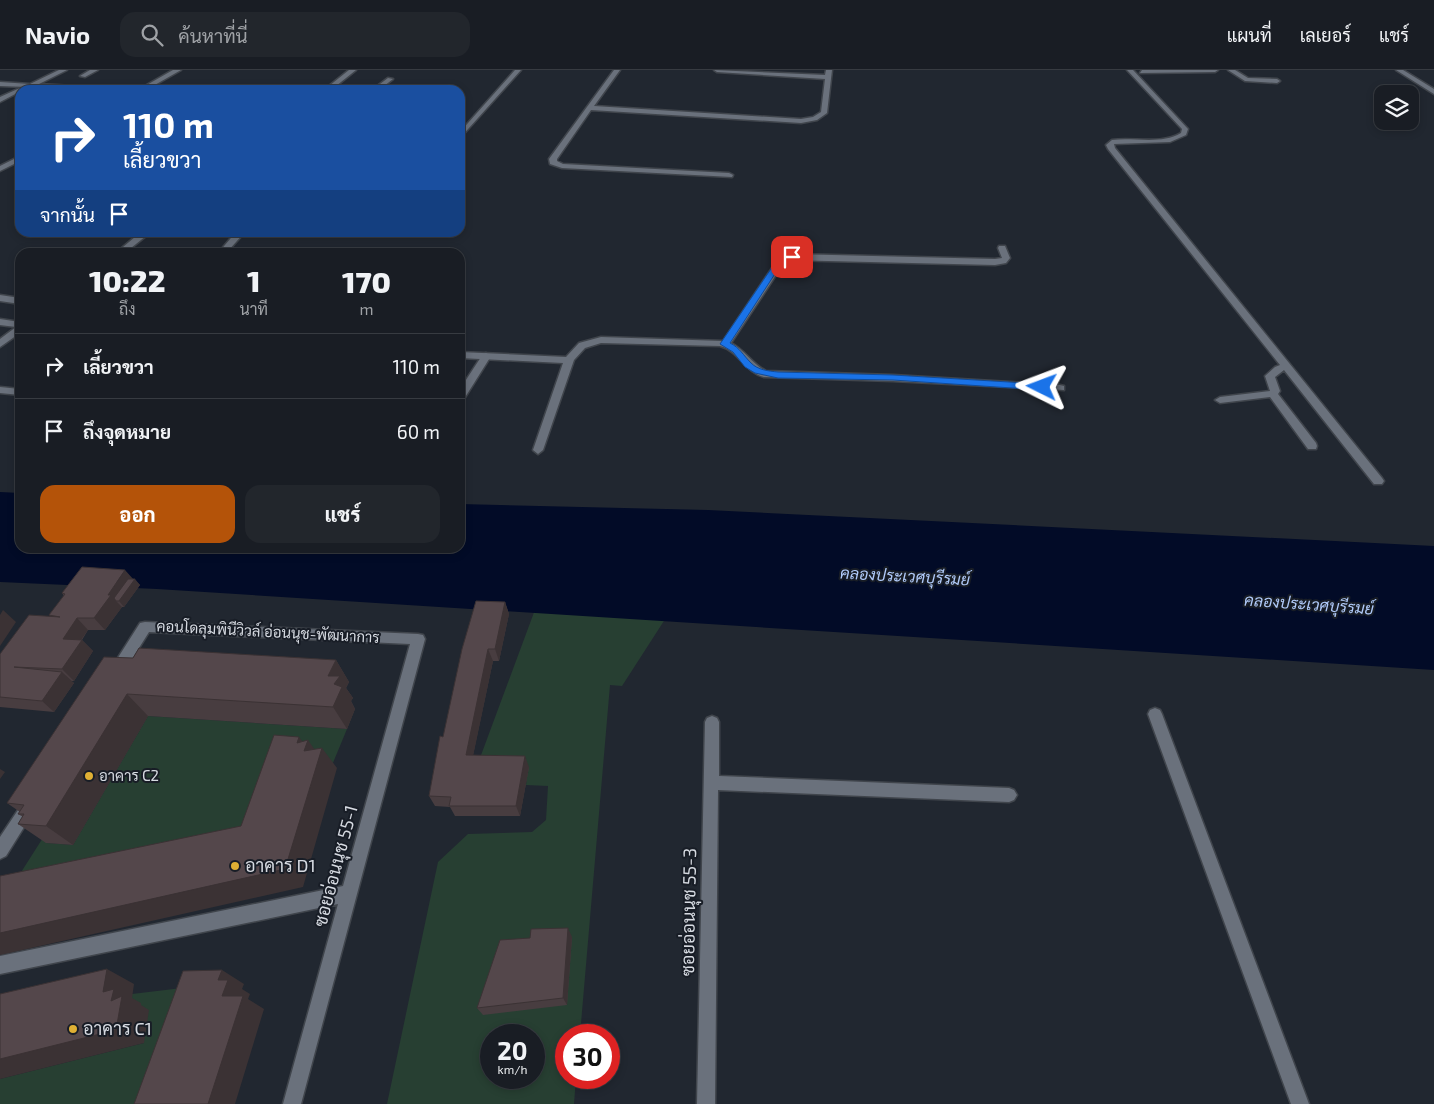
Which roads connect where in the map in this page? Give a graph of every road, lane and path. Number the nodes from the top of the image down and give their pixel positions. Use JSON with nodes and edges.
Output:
{"nodes":[{"id":1,"x":64,"y":70,"type":"edge"},
{"id":2,"x":95,"y":70,"type":"edge"},
{"id":3,"x":178,"y":70,"type":"edge"},
{"id":4,"x":353,"y":70,"type":"edge"},
{"id":5,"x":518,"y":70,"type":"edge"},
{"id":6,"x":617,"y":70,"type":"edge"},
{"id":7,"x":717,"y":70,"type":"edge"},
{"id":8,"x":1130,"y":70,"type":"edge"},
{"id":9,"x":1215,"y":70,"type":"edge"},
{"id":10,"x":1231,"y":70,"type":"edge"},
{"id":11,"x":1399,"y":70,"type":"edge"},
{"id":12,"x":1142,"y":72,"type":"dead end"},
{"id":13,"x":829,"y":73,"type":"edge"},
{"id":14,"x":1270,"y":75,"type":"dead end"},
{"id":15,"x":83,"y":76,"type":"dead end"},
{"id":16,"x":390,"y":78,"type":"dead end"},
{"id":17,"x":0,"y":84,"type":"edge"},
{"id":18,"x":15,"y":85,"type":"edge"},
{"id":19,"x":31,"y":85,"type":"edge"},
{"id":20,"x":150,"y":85,"type":"edge"},
{"id":21,"x":334,"y":85,"type":"edge"},
{"id":22,"x":382,"y":85,"type":"edge"},
{"id":23,"x":15,"y":92,"type":"edge"},
{"id":24,"x":1434,"y":92,"type":"edge"},
{"id":25,"x":0,"y":100,"type":"edge"},
{"id":26,"x":589,"y":108,"type":"junction"},
{"id":27,"x":465,"y":130,"type":"edge"},
{"id":28,"x":15,"y":161,"type":"edge"},
{"id":29,"x":0,"y":170,"type":"edge"},
{"id":30,"x":729,"y":175,"type":"dead end"},
{"id":31,"x":140,"y":237,"type":"edge"},
{"id":32,"x":236,"y":237,"type":"edge"},
{"id":33,"x":126,"y":248,"type":"edge"},
{"id":34,"x":227,"y":248,"type":"edge"},
{"id":35,"x":1002,"y":248,"type":"dead end"},
{"id":36,"x":0,"y":298,"type":"edge"},
{"id":37,"x":15,"y":301,"type":"edge"},
{"id":38,"x":0,"y":322,"type":"edge"},
{"id":39,"x":15,"y":324,"type":"edge"},
{"id":40,"x":15,"y":333,"type":"edge"},
{"id":41,"x":0,"y":344,"type":"edge"},
{"id":42,"x":725,"y":344,"type":"junction"},
{"id":43,"x":465,"y":354,"type":"edge"},
{"id":44,"x":486,"y":356,"type":"junction"},
{"id":45,"x":569,"y":360,"type":"junction"},
{"id":46,"x":1286,"y":366,"type":"junction"},
{"id":47,"x":1060,"y":388,"type":"dead end"},
{"id":48,"x":465,"y":389,"type":"edge"},
{"id":49,"x":0,"y":390,"type":"edge"},
{"id":50,"x":15,"y":392,"type":"edge"},
{"id":51,"x":1273,"y":394,"type":"junction"},
{"id":52,"x":1220,"y":400,"type":"dead end"},
{"id":53,"x":1312,"y":446,"type":"dead end"},
{"id":54,"x":538,"y":450,"type":"dead end"},
{"id":55,"x":1378,"y":481,"type":"dead end"},
{"id":56,"x":418,"y":639,"type":"joint"},
{"id":57,"x":107,"y":685,"type":"edge"},
{"id":58,"x":1155,"y":714,"type":"dead end"},
{"id":59,"x":712,"y":722,"type":"dead end"},
{"id":60,"x":711,"y":783,"type":"junction"},
{"id":61,"x":38,"y":793,"type":"edge"},
{"id":62,"x":1009,"y":795,"type":"dead end"},
{"id":63,"x":0,"y":851,"type":"edge"},
{"id":64,"x":350,"y":893,"type":"junction"},
{"id":65,"x":0,"y":965,"type":"edge"},
{"id":66,"x":292,"y":1104,"type":"edge"},
{"id":67,"x":706,"y":1104,"type":"edge"},
{"id":68,"x":1300,"y":1104,"type":"edge"}],
"edges":[{"from":1,"to":19,"type":"street"},
{"from":2,"to":15,"type":"street"},
{"from":3,"to":20,"type":"street"},
{"from":4,"to":21,"type":"street"},
{"from":5,"to":27,"type":"street"},
{"from":6,"to":26,"type":"street"},
{"from":7,"to":13,"type":"street"},
{"from":8,"to":46,"type":"street"},
{"from":9,"to":12,"type":"street"},
{"from":10,"to":14,"type":"street"},
{"from":11,"to":24,"type":"street"},
{"from":13,"to":26,"type":"street"},
{"from":16,"to":22,"type":"street"},
{"from":17,"to":18,"type":"street"},
{"from":23,"to":25,"type":"street"},
{"from":26,"to":30,"type":"street"},
{"from":28,"to":29,"type":"street"},
{"from":31,"to":33,"type":"street"},
{"from":32,"to":34,"type":"street"},
{"from":35,"to":42,"type":"street"},
{"from":36,"to":37,"type":"street"},
{"from":38,"to":39,"type":"street"},
{"from":40,"to":41,"type":"street"},
{"from":42,"to":45,"type":"street"},
{"from":42,"to":47,"type":"street"},
{"from":43,"to":44,"type":"street"},
{"from":44,"to":45,"type":"street"},
{"from":44,"to":48,"type":"street"},
{"from":45,"to":54,"type":"street"},
{"from":46,"to":51,"type":"street"},
{"from":46,"to":55,"type":"street"},
{"from":49,"to":50,"type":"street"},
{"from":51,"to":52,"type":"street"},
{"from":51,"to":53,"type":"street"},
{"from":56,"to":57,"type":"street","name":"คอนโดลุมพินีวิวล์ อ่อนนุช-พัฒนาการ"},
{"from":56,"to":64,"type":"street","name":"ซอยอ่อนนุช 55-1"},
{"from":58,"to":68,"type":"street"},
{"from":59,"to":60,"type":"street","name":"ซอยอ่อนนุช 55-3"},
{"from":60,"to":62,"type":"street"},
{"from":60,"to":67,"type":"street","name":"ซอยอ่อนนุช 55-3"},
{"from":61,"to":63,"type":"street"},
{"from":64,"to":65,"type":"street"},
{"from":64,"to":66,"type":"street","name":"ซอยอ่อนนุช 55-1"}]}
